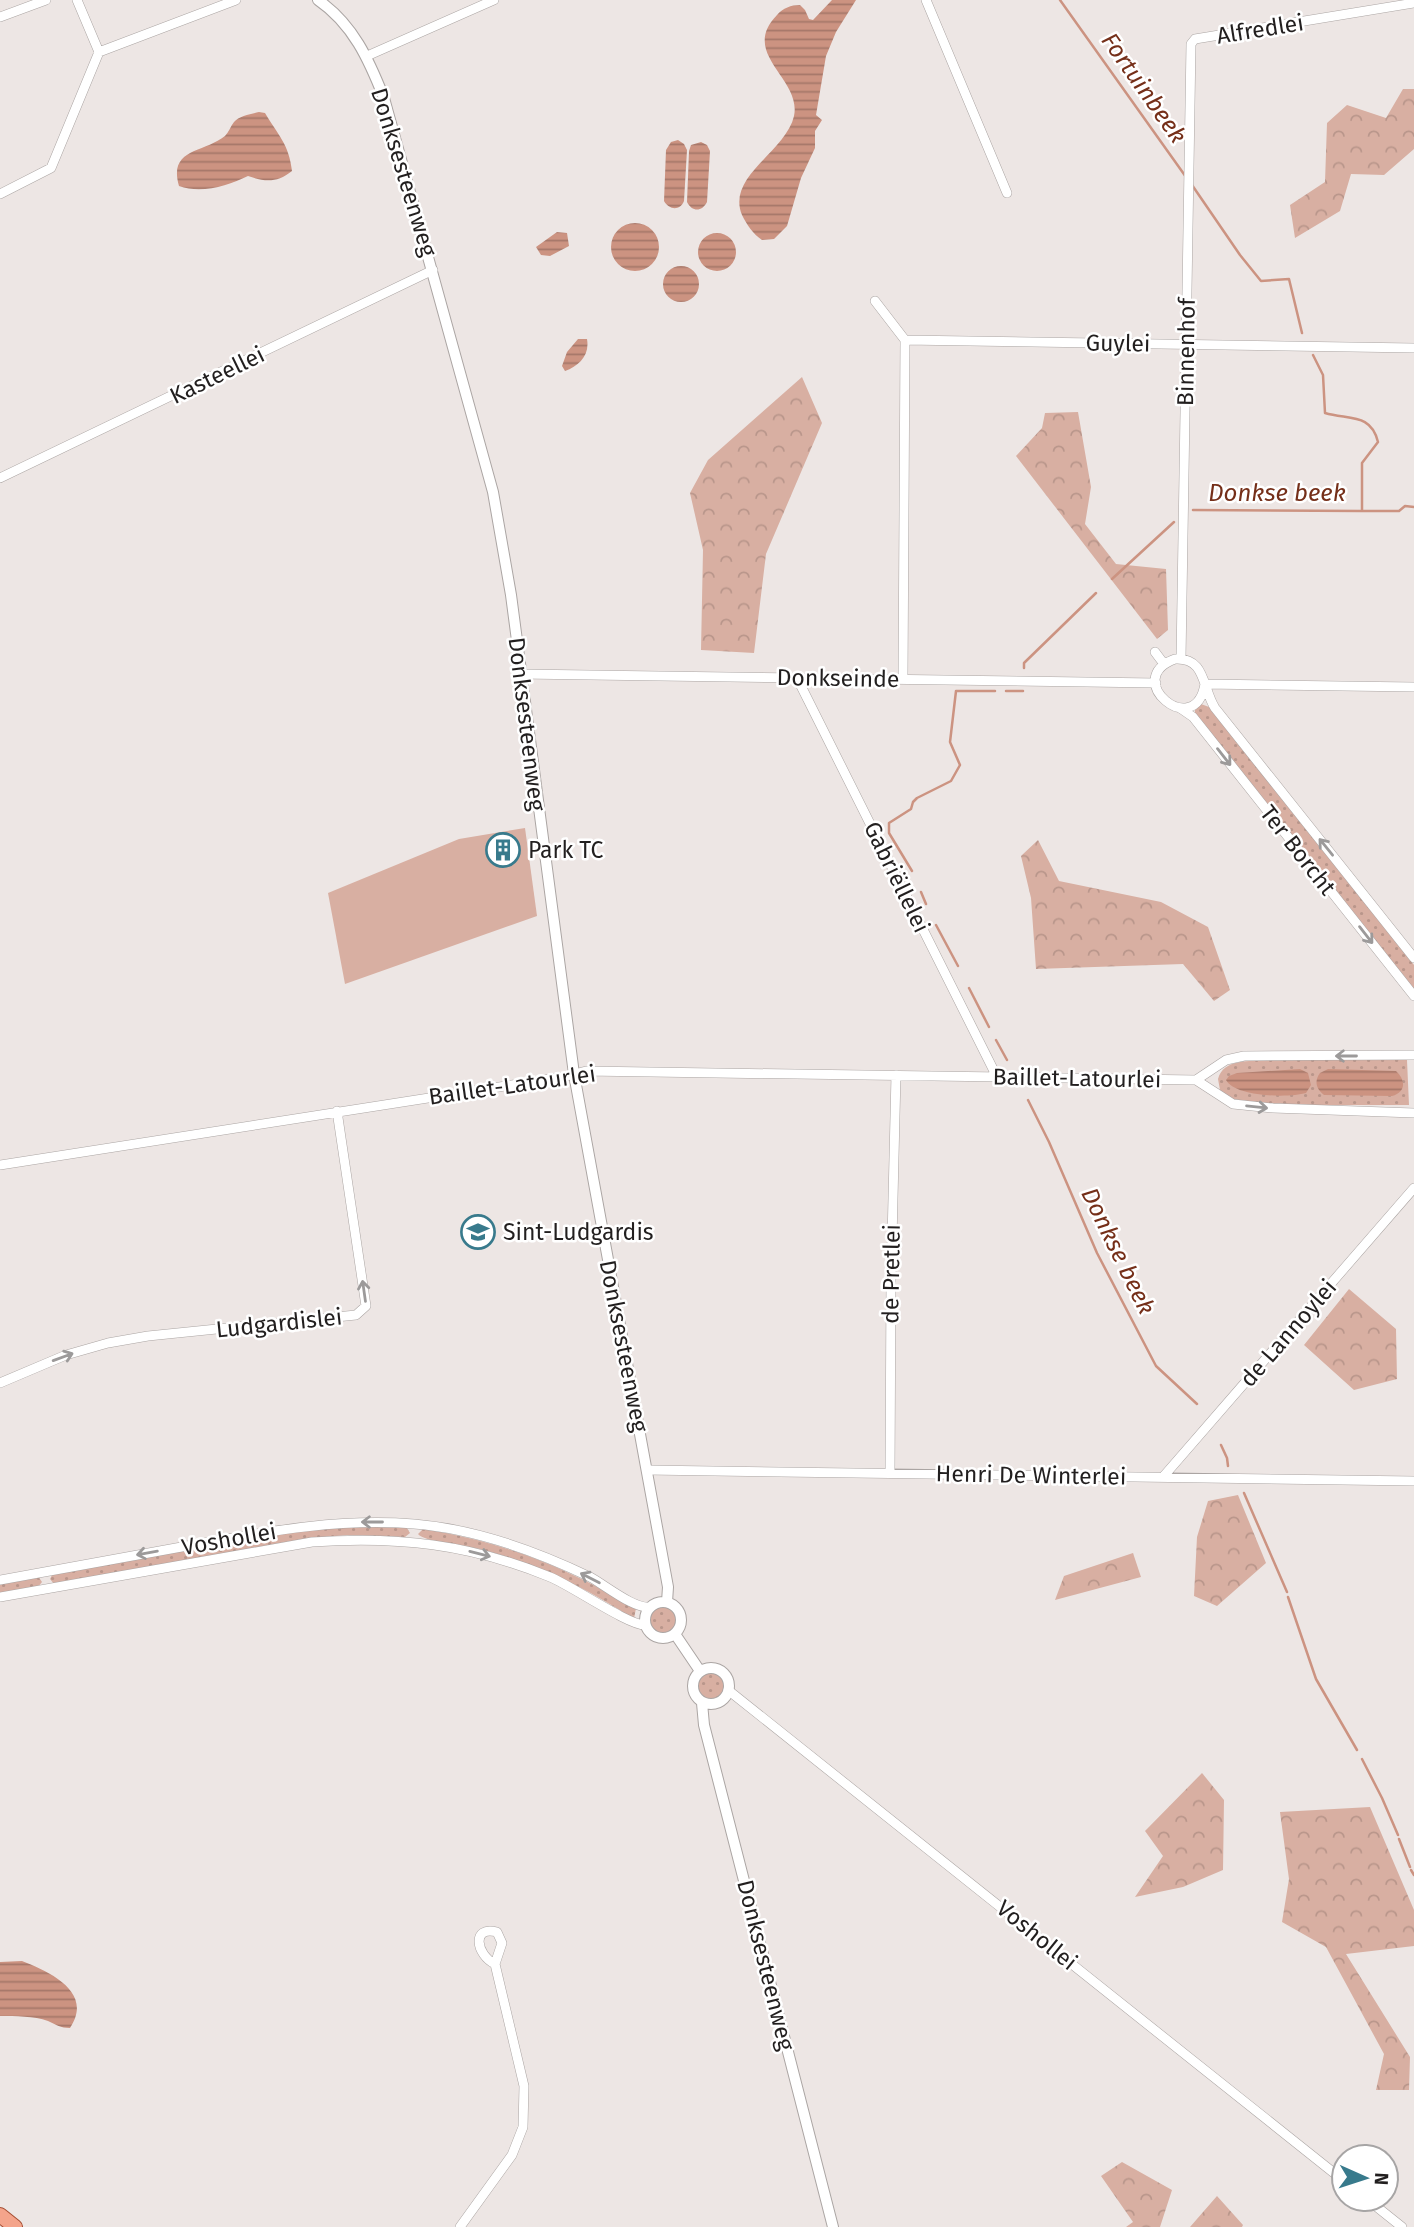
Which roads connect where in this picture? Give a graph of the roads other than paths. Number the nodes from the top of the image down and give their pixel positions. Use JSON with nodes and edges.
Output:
{"nodes":[{"id":1,"x":46,"y":0,"type":"edge"},
{"id":2,"x":77,"y":0,"type":"edge"},
{"id":3,"x":236,"y":0,"type":"edge"},
{"id":4,"x":318,"y":0,"type":"edge"},
{"id":5,"x":494,"y":0,"type":"edge"},
{"id":6,"x":926,"y":0,"type":"edge"},
{"id":7,"x":1414,"y":3,"type":"edge"},
{"id":8,"x":0,"y":17,"type":"edge"},
{"id":9,"x":1191,"y":44,"type":"joint"},
{"id":10,"x":99,"y":52,"type":"junction"},
{"id":11,"x":367,"y":56,"type":"junction"},
{"id":12,"x":1007,"y":192,"type":"dead end"},
{"id":13,"x":0,"y":194,"type":"edge"},
{"id":14,"x":433,"y":270,"type":"junction"},
{"id":15,"x":875,"y":300,"type":"dead end"},
{"id":16,"x":905,"y":340,"type":"junction"},
{"id":17,"x":1186,"y":344,"type":"junction"},
{"id":18,"x":1414,"y":348,"type":"edge"},
{"id":19,"x":0,"y":478,"type":"edge"},
{"id":20,"x":1155,"y":652,"type":"dead end"},
{"id":21,"x":1181,"y":659,"type":"junction"},
{"id":22,"x":1164,"y":664,"type":"junction"},
{"id":23,"x":521,"y":674,"type":"junction"},
{"id":24,"x":797,"y":678,"type":"junction"},
{"id":25,"x":903,"y":679,"type":"junction"},
{"id":26,"x":1156,"y":683,"type":"junction"},
{"id":27,"x":1205,"y":684,"type":"junction"},
{"id":28,"x":1414,"y":687,"type":"edge"},
{"id":29,"x":1179,"y":707,"type":"junction"},
{"id":30,"x":1414,"y":958,"type":"edge"},
{"id":31,"x":1414,"y":996,"type":"edge"},
{"id":32,"x":1414,"y":1055,"type":"edge"},
{"id":33,"x":574,"y":1074,"type":"junction"},
{"id":34,"x":896,"y":1075,"type":"junction"},
{"id":35,"x":997,"y":1077,"type":"junction"},
{"id":36,"x":1196,"y":1080,"type":"junction"},
{"id":37,"x":337,"y":1111,"type":"junction"},
{"id":38,"x":1414,"y":1113,"type":"edge"},
{"id":39,"x":0,"y":1165,"type":"edge"},
{"id":40,"x":1414,"y":1188,"type":"edge"},
{"id":41,"x":0,"y":1383,"type":"edge"},
{"id":42,"x":647,"y":1470,"type":"junction"},
{"id":43,"x":890,"y":1473,"type":"junction"},
{"id":44,"x":1163,"y":1477,"type":"junction"},
{"id":45,"x":1414,"y":1481,"type":"edge"},
{"id":46,"x":415,"y":1524,"type":"junction"},
{"id":47,"x":414,"y":1541,"type":"junction"},
{"id":48,"x":45,"y":1572,"type":"junction"},
{"id":49,"x":0,"y":1580,"type":"edge"},
{"id":50,"x":48,"y":1588,"type":"junction"},
{"id":51,"x":0,"y":1597,"type":"edge"},
{"id":52,"x":667,"y":1602,"type":"junction"},
{"id":53,"x":651,"y":1607,"type":"junction"},
{"id":54,"x":645,"y":1625,"type":"junction"},
{"id":55,"x":675,"y":1634,"type":"junction"},
{"id":56,"x":700,"y":1671,"type":"junction"},
{"id":57,"x":728,"y":1690,"type":"junction"},
{"id":58,"x":702,"y":1703,"type":"junction"},
{"id":59,"x":495,"y":1964,"type":"dead end"},
{"id":60,"x":1330,"y":2170,"type":"edge"},
{"id":61,"x":1384,"y":2213,"type":"edge"},
{"id":62,"x":0,"y":2216,"type":"edge"},
{"id":63,"x":15,"y":2227,"type":"edge"},
{"id":64,"x":460,"y":2227,"type":"edge"},
{"id":65,"x":833,"y":2227,"type":"edge"},
{"id":66,"x":1402,"y":2227,"type":"edge"}],
"edges":[{"from":1,"to":8,"type":"street"},
{"from":2,"to":10,"type":"street"},
{"from":3,"to":10,"type":"street"},
{"from":4,"to":11,"type":"street","name":"Donksesteenweg"},
{"from":5,"to":11,"type":"street"},
{"from":6,"to":12,"type":"street"},
{"from":7,"to":9,"type":"street","name":"Alfredlei"},
{"from":9,"to":17,"type":"street","name":"Binnenhof"},
{"from":10,"to":13,"type":"street"},
{"from":11,"to":14,"type":"street","name":"Donksesteenweg"},
{"from":14,"to":19,"type":"street","name":"Kasteellei"},
{"from":14,"to":23,"type":"street","name":"Donksesteenweg"},
{"from":15,"to":16,"type":"street"},
{"from":16,"to":17,"type":"street","name":"Guylei"},
{"from":16,"to":25,"type":"street"},
{"from":17,"to":18,"type":"street","name":"Guylei"},
{"from":17,"to":21,"type":"street","name":"Binnenhof"},
{"from":20,"to":22,"type":"street"},
{"from":21,"to":22,"type":"street"},
{"from":21,"to":27,"type":"street"},
{"from":22,"to":26,"type":"street"},
{"from":23,"to":24,"type":"street","name":"Donkseinde"},
{"from":23,"to":33,"type":"street","name":"Donksesteenweg"},
{"from":24,"to":25,"type":"street","name":"Donkseinde"},
{"from":24,"to":35,"type":"street","name":"Gabriëllelei"},
{"from":25,"to":26,"type":"street","name":"Donkseinde"},
{"from":26,"to":29,"type":"street"},
{"from":27,"to":28,"type":"street"},
{"from":27,"to":29,"type":"street"},
{"from":30,"to":27,"type":"street","name":"Ter Borcht","one_way":true},
{"from":29,"to":31,"type":"street","name":"Ter Borcht","one_way":true},
{"from":32,"to":36,"type":"street","one_way":true},
{"from":33,"to":34,"type":"street","name":"Baillet-Latourlei"},
{"from":33,"to":37,"type":"street","name":"Baillet-Latourlei"},
{"from":33,"to":42,"type":"street","name":"Donksesteenweg"},
{"from":34,"to":35,"type":"street","name":"Baillet-Latourlei"},
{"from":34,"to":43,"type":"street","name":"de Pretlei"},
{"from":35,"to":36,"type":"street","name":"Baillet-Latourlei"},
{"from":36,"to":38,"type":"street","one_way":true},
{"from":37,"to":39,"type":"street","name":"Baillet-Latourlei"},
{"from":41,"to":37,"type":"street","name":"Ludgardislei","one_way":true},
{"from":40,"to":44,"type":"street","name":"de Lannoylei"},
{"from":42,"to":43,"type":"street","name":"Henri De Winterlei"},
{"from":42,"to":52,"type":"street","name":"Donksesteenweg"},
{"from":43,"to":44,"type":"street","name":"Henri De Winterlei"},
{"from":44,"to":45,"type":"street","name":"Henri De Winterlei"},
{"from":46,"to":47,"type":"street"},
{"from":46,"to":48,"type":"street","name":"Voshollei","one_way":true},
{"from":53,"to":46,"type":"street","name":"Voshollei","one_way":true},
{"from":47,"to":50,"type":"street","name":"Voshollei"},
{"from":47,"to":54,"type":"street","name":"Voshollei","one_way":true},
{"from":48,"to":49,"type":"street","name":"Voshollei"},
{"from":48,"to":50,"type":"street"},
{"from":50,"to":51,"type":"street","name":"Voshollei"},
{"from":52,"to":53,"type":"street"},
{"from":52,"to":55,"type":"street","name":"Donksesteenweg"},
{"from":53,"to":54,"type":"street"},
{"from":54,"to":55,"type":"street"},
{"from":55,"to":56,"type":"street","name":"Donksesteenweg"},
{"from":56,"to":57,"type":"street"},
{"from":56,"to":58,"type":"street","name":"Donksesteenweg"},
{"from":57,"to":58,"type":"street"},
{"from":57,"to":60,"type":"street","name":"Voshollei"},
{"from":58,"to":65,"type":"street","name":"Donksesteenweg"},
{"from":59,"to":64,"type":"street"},
{"from":61,"to":66,"type":"street"},
{"from":62,"to":63,"type":"main road"}]}
